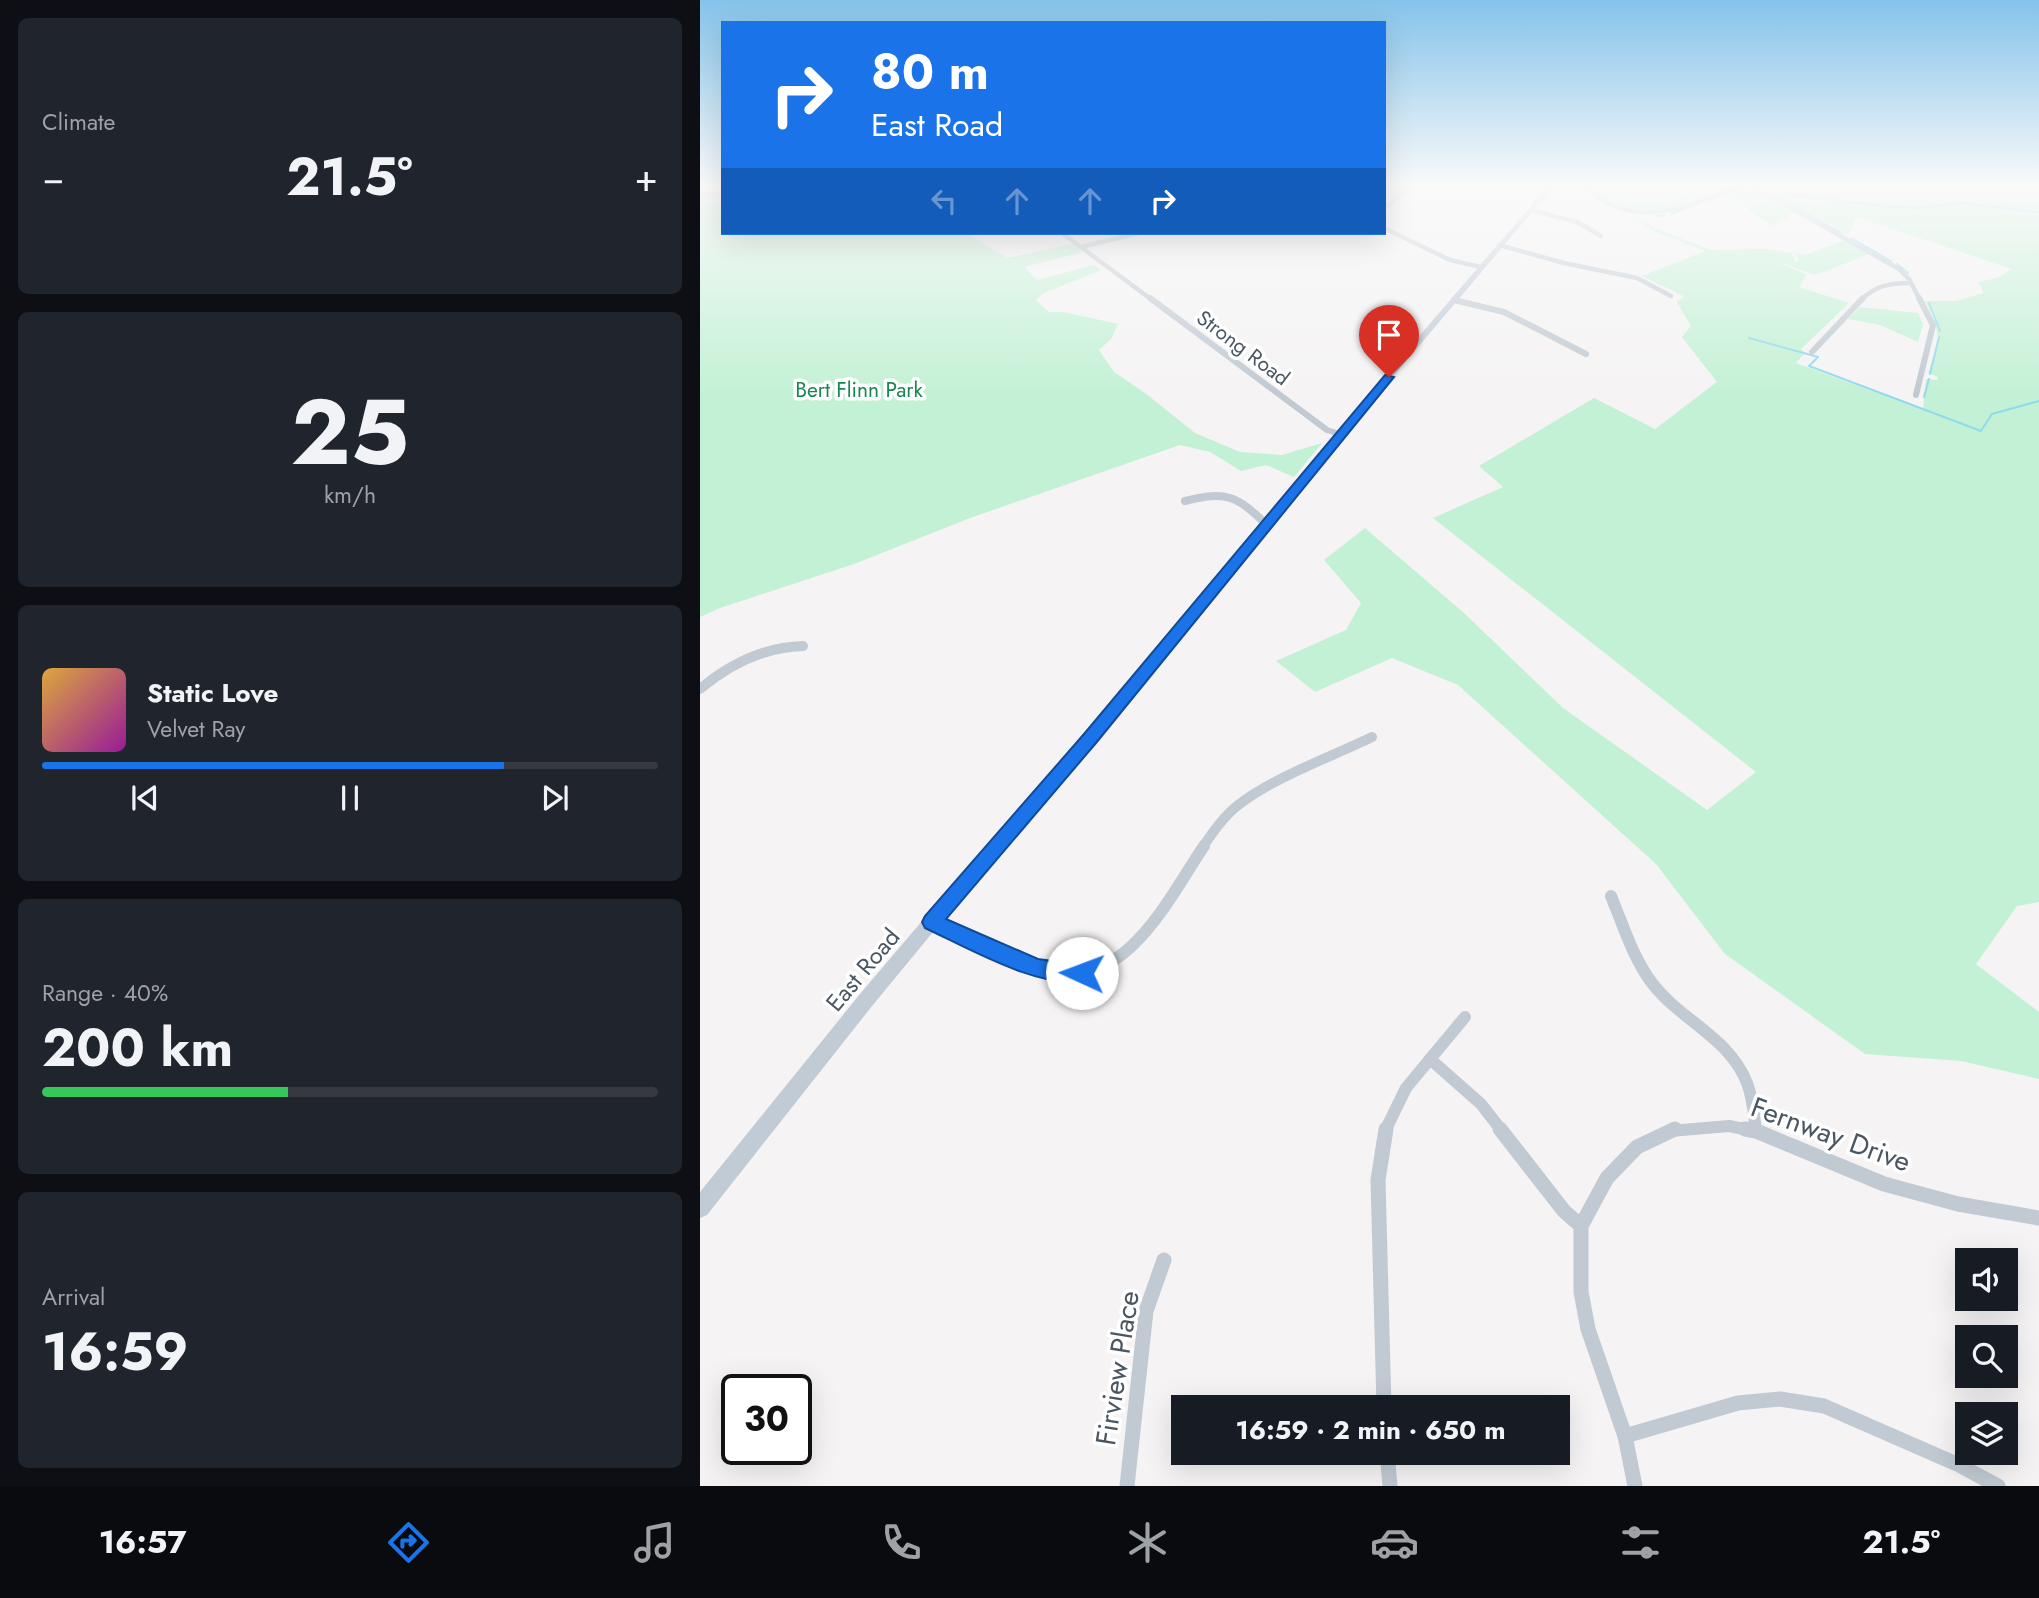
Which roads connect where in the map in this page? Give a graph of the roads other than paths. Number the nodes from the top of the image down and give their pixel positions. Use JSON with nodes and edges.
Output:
{"nodes":[{"id":1,"x":1092,"y":255,"type":"edge"},
{"id":2,"x":1440,"y":255,"type":"edge"},
{"id":3,"x":1491,"y":255,"type":"edge"},
{"id":4,"x":1536,"y":255,"type":"edge"},
{"id":5,"x":1876,"y":255,"type":"edge"},
{"id":6,"x":1481,"y":267,"type":"junction"},
{"id":7,"x":1911,"y":284,"type":"junction"},
{"id":8,"x":1671,"y":296,"type":"dead end"},
{"id":9,"x":1454,"y":300,"type":"junction"},
{"id":10,"x":1812,"y":352,"type":"dead end"},
{"id":11,"x":1586,"y":354,"type":"dead end"},
{"id":12,"x":1916,"y":395,"type":"dead end"},
{"id":13,"x":1340,"y":434,"type":"junction"},
{"id":14,"x":1185,"y":501,"type":"dead end"},
{"id":15,"x":1267,"y":525,"type":"junction"},
{"id":16,"x":803,"y":646,"type":"dead end"},
{"id":17,"x":700,"y":689,"type":"edge"},
{"id":18,"x":1373,"y":737,"type":"dead end"},
{"id":19,"x":1611,"y":896,"type":"dead end"},
{"id":20,"x":932,"y":922,"type":"junction"},
{"id":21,"x":1465,"y":1017,"type":"dead end"},
{"id":22,"x":1430,"y":1059,"type":"junction"},
{"id":23,"x":1756,"y":1131,"type":"junction"},
{"id":24,"x":700,"y":1208,"type":"edge"},
{"id":25,"x":2039,"y":1218,"type":"edge"},
{"id":26,"x":1581,"y":1226,"type":"junction"},
{"id":27,"x":1164,"y":1260,"type":"dead end"},
{"id":28,"x":1384,"y":1395,"type":"edge"},
{"id":29,"x":1625,"y":1436,"type":"junction"},
{"id":30,"x":1388,"y":1465,"type":"edge"},
{"id":31,"x":1127,"y":1486,"type":"edge"},
{"id":32,"x":1390,"y":1486,"type":"edge"},
{"id":33,"x":1635,"y":1486,"type":"edge"},
{"id":34,"x":1998,"y":1486,"type":"edge"}],
"edges":[{"from":1,"to":13,"type":"street","name":"Strong Road"},
{"from":2,"to":6,"type":"street"},
{"from":3,"to":6,"type":"main road","name":"East Road"},
{"from":4,"to":8,"type":"street"},
{"from":5,"to":7,"type":"street"},
{"from":6,"to":9,"type":"main road","name":"East Road"},
{"from":7,"to":10,"type":"street"},
{"from":7,"to":12,"type":"street"},
{"from":9,"to":11,"type":"street"},
{"from":9,"to":13,"type":"main road","name":"East Road"},
{"from":13,"to":15,"type":"main road","name":"East Road"},
{"from":14,"to":15,"type":"street"},
{"from":15,"to":20,"type":"main road","name":"East Road"},
{"from":16,"to":17,"type":"street"},
{"from":18,"to":20,"type":"street"},
{"from":19,"to":23,"type":"street"},
{"from":20,"to":24,"type":"main road","name":"East Road"},
{"from":21,"to":22,"type":"street"},
{"from":22,"to":26,"type":"street"},
{"from":22,"to":28,"type":"street"},
{"from":23,"to":25,"type":"street","name":"Fernway Drive"},
{"from":23,"to":26,"type":"street","name":"Fernway Drive"},
{"from":26,"to":29,"type":"street","name":"Fernway Drive"},
{"from":27,"to":31,"type":"street","name":"Firview Place"},
{"from":29,"to":33,"type":"street","name":"Fernway Drive"},
{"from":29,"to":34,"type":"street"},
{"from":30,"to":32,"type":"street"}]}
